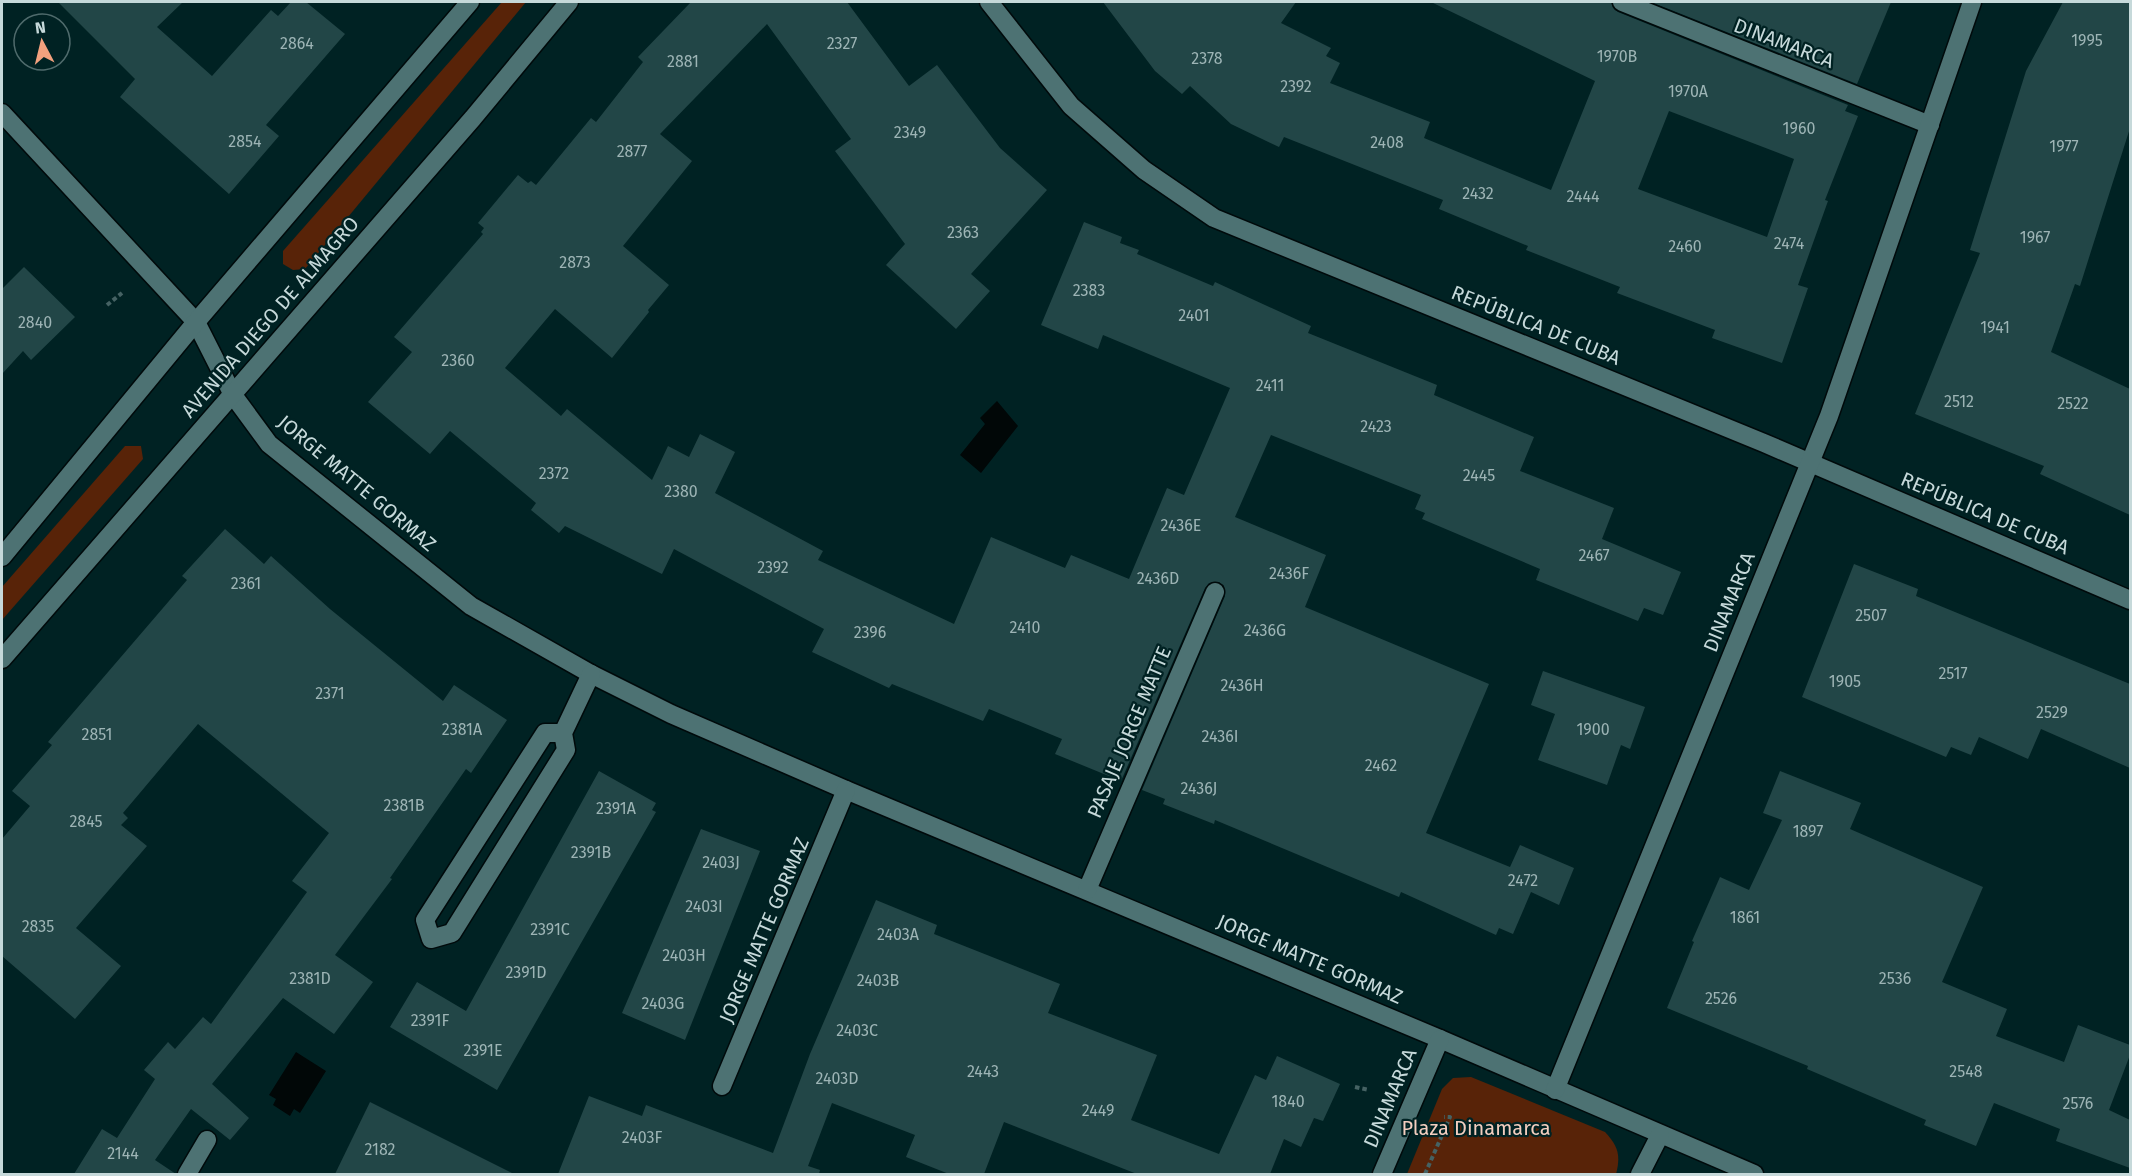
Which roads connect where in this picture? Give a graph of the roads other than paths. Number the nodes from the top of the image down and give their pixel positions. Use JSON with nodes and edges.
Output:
{"nodes":[{"id":1,"x":470,"y":2,"type":"edge"},
{"id":2,"x":569,"y":2,"type":"edge"},
{"id":3,"x":989,"y":2,"type":"edge"},
{"id":4,"x":1622,"y":2,"type":"edge"},
{"id":5,"x":1972,"y":2,"type":"edge"},
{"id":6,"x":2,"y":112,"type":"edge"},
{"id":7,"x":1930,"y":125,"type":"junction"},
{"id":8,"x":196,"y":322,"type":"junction"},
{"id":9,"x":232,"y":395,"type":"junction"},
{"id":10,"x":1809,"y":462,"type":"junction"},
{"id":11,"x":2,"y":557,"type":"edge"},
{"id":12,"x":1215,"y":592,"type":"dead end"},
{"id":13,"x":2130,"y":600,"type":"edge"},
{"id":14,"x":2,"y":659,"type":"edge"},
{"id":15,"x":591,"y":674,"type":"junction"},
{"id":16,"x":563,"y":733,"type":"junction"},
{"id":17,"x":846,"y":790,"type":"junction"},
{"id":18,"x":1087,"y":890,"type":"junction"},
{"id":19,"x":1440,"y":1039,"type":"junction"},
{"id":20,"x":722,"y":1086,"type":"dead end"},
{"id":21,"x":1555,"y":1090,"type":"junction"},
{"id":22,"x":1660,"y":1135,"type":"junction"},
{"id":23,"x":207,"y":1140,"type":"dead end"},
{"id":24,"x":188,"y":1174,"type":"edge"},
{"id":25,"x":1382,"y":1174,"type":"edge"},
{"id":26,"x":1640,"y":1174,"type":"edge"},
{"id":27,"x":1754,"y":1174,"type":"edge"}],
"edges":[{"from":1,"to":8,"type":"street"},
{"from":2,"to":9,"type":"street","name":"AVENIDA DIEGO DE ALMAGRO"},
{"from":3,"to":10,"type":"street","name":"REPÚBLICA DE CUBA"},
{"from":4,"to":7,"type":"street","name":"DINAMARCA"},
{"from":5,"to":7,"type":"street","name":"DINAMARCA"},
{"from":6,"to":8,"type":"street","name":"JORGE MATTE GORMAZ"},
{"from":7,"to":10,"type":"street","name":"DINAMARCA"},
{"from":8,"to":9,"type":"street","name":"JORGE MATTE GORMAZ"},
{"from":8,"to":11,"type":"street"},
{"from":9,"to":14,"type":"street","name":"AVENIDA DIEGO DE ALMAGRO"},
{"from":9,"to":15,"type":"street","name":"JORGE MATTE GORMAZ"},
{"from":10,"to":13,"type":"street","name":"REPÚBLICA DE CUBA"},
{"from":10,"to":21,"type":"street","name":"DINAMARCA"},
{"from":12,"to":18,"type":"street","name":"PASAJE JORGE MATTE"},
{"from":15,"to":16,"type":"street"},
{"from":15,"to":17,"type":"street","name":"JORGE MATTE GORMAZ"},
{"from":16,"to":16,"type":"street"},
{"from":17,"to":18,"type":"street","name":"JORGE MATTE GORMAZ"},
{"from":17,"to":20,"type":"street","name":"JORGE MATTE GORMAZ"},
{"from":18,"to":19,"type":"street","name":"JORGE MATTE GORMAZ"},
{"from":19,"to":21,"type":"street","name":"JORGE MATTE GORMAZ"},
{"from":19,"to":25,"type":"street","name":"DINAMARCA"},
{"from":21,"to":22,"type":"street","name":"JORGE MATTE GORMAZ"},
{"from":22,"to":26,"type":"street"},
{"from":22,"to":27,"type":"street","name":"JORGE MATTE GORMAZ"},
{"from":23,"to":24,"type":"street"}]}
